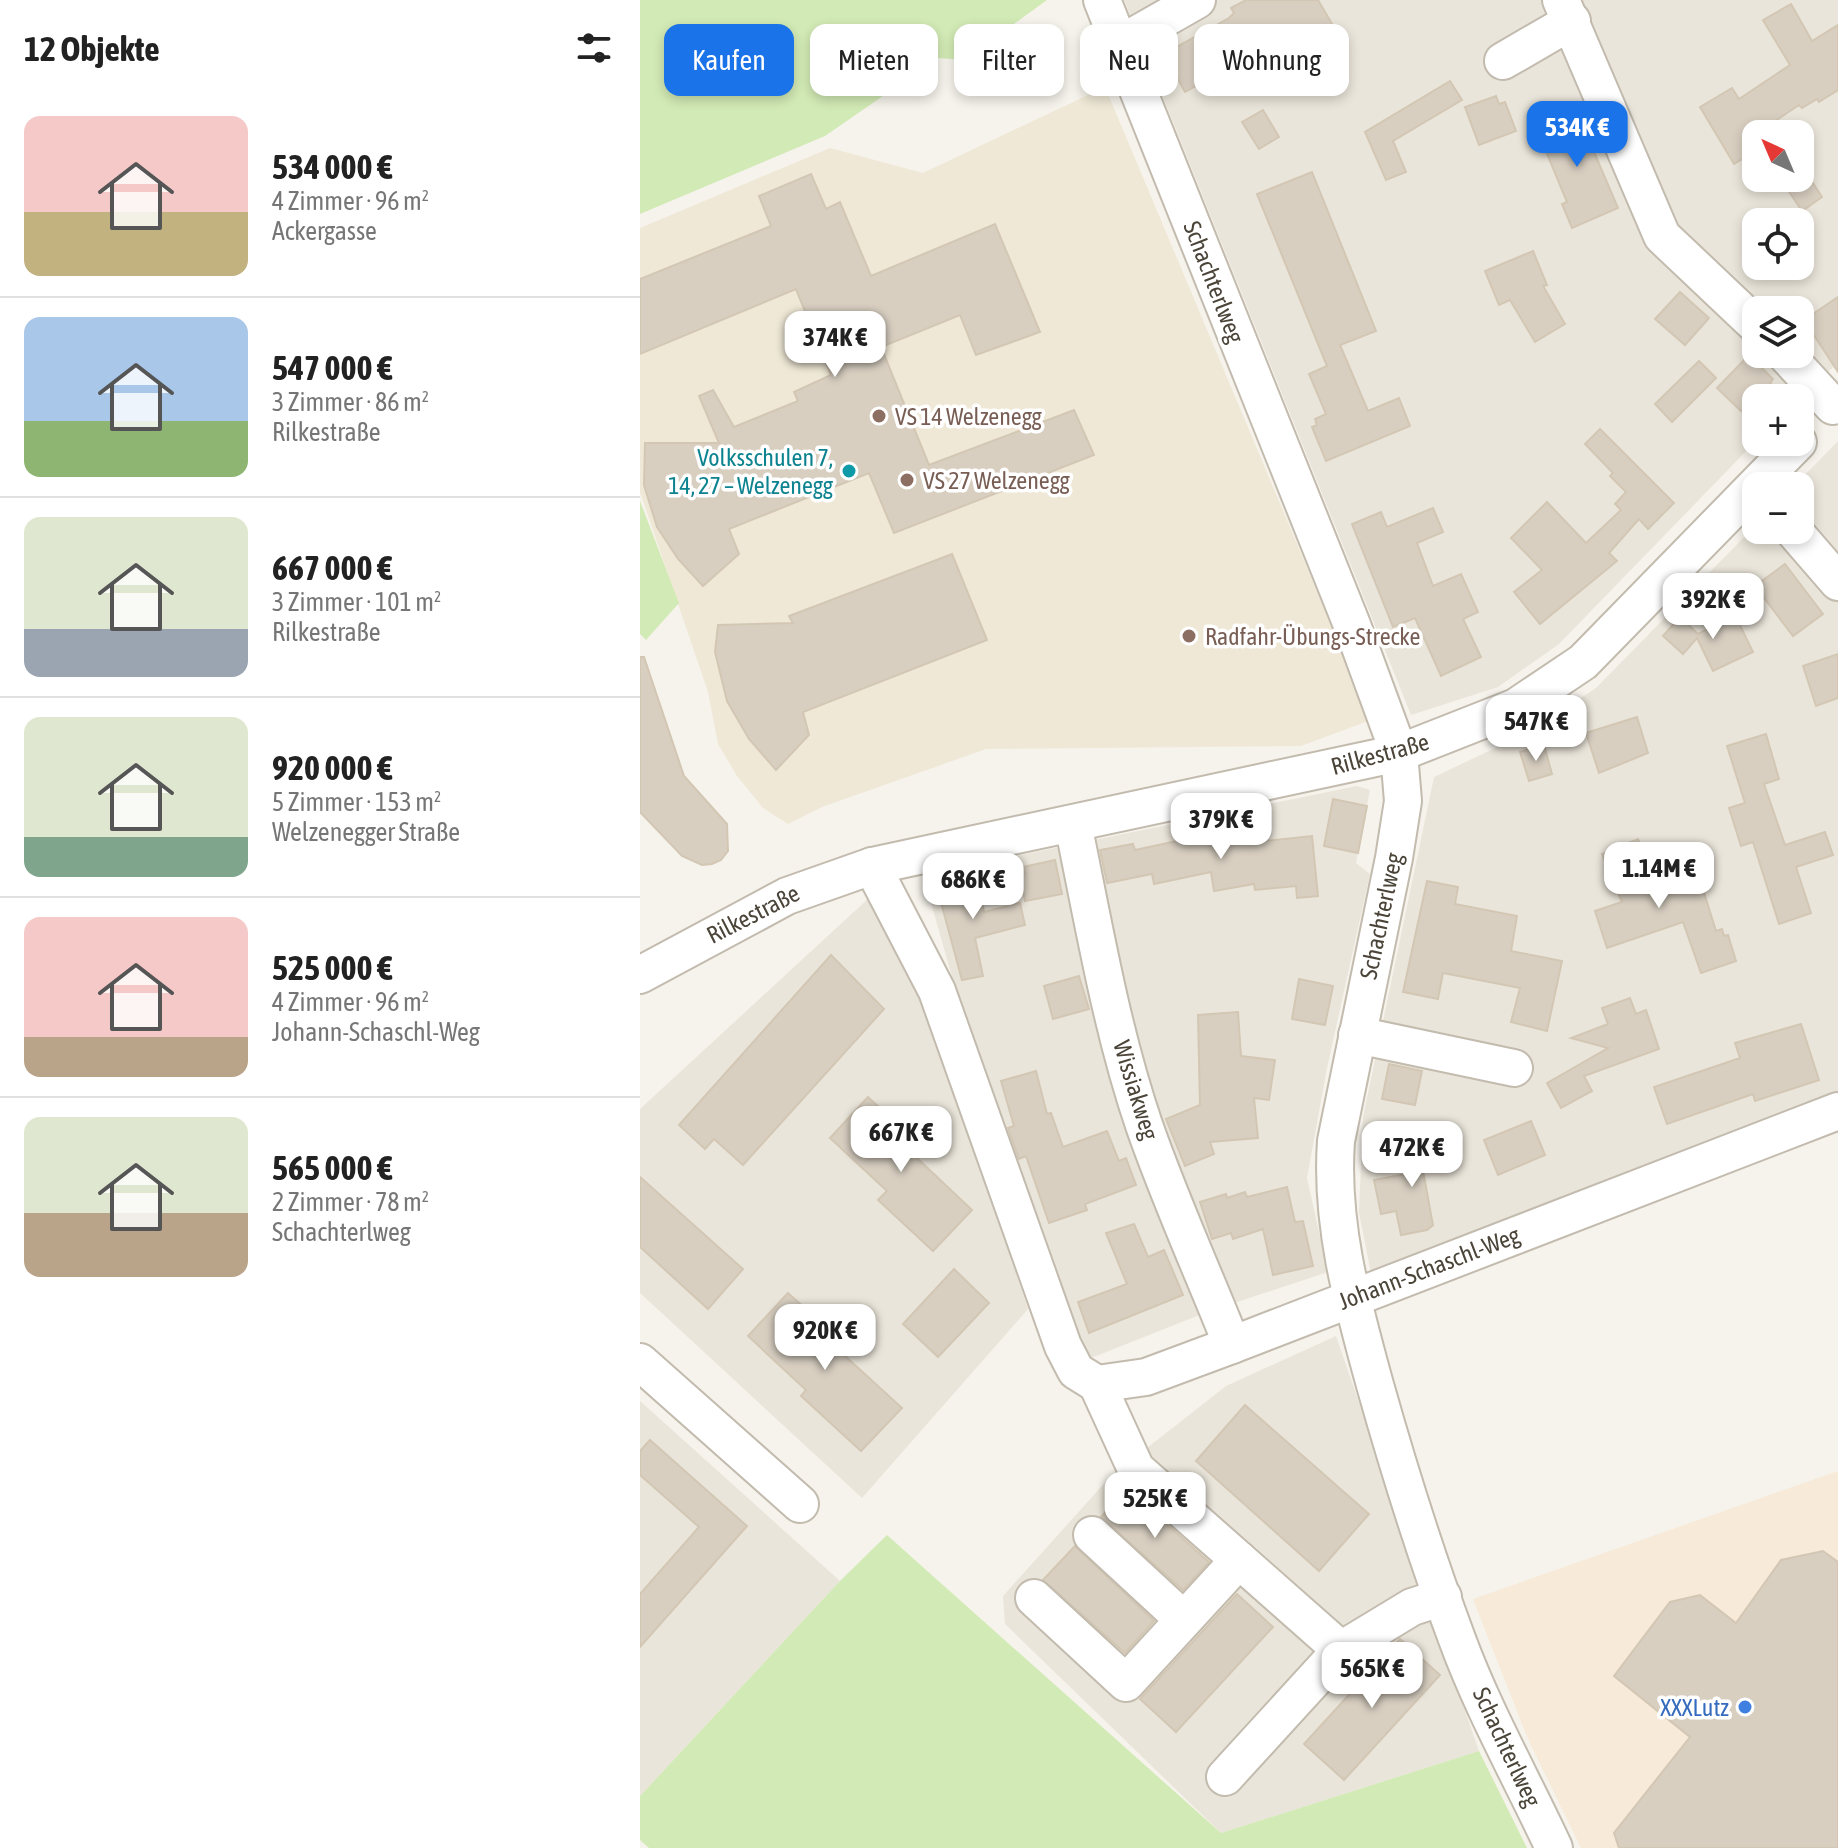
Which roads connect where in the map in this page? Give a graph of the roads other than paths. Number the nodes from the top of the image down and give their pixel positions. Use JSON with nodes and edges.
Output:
{"nodes":[{"id":1,"x":1102,"y":0,"type":"edge"},
{"id":2,"x":1197,"y":0,"type":"edge"},
{"id":3,"x":1566,"y":11,"type":"edge"},
{"id":4,"x":1112,"y":24,"type":"edge"},
{"id":5,"x":1155,"y":24,"type":"edge"},
{"id":6,"x":1503,"y":61,"type":"dead end"},
{"id":7,"x":1141,"y":96,"type":"edge"},
{"id":8,"x":1742,"y":312,"type":"edge"},
{"id":9,"x":1799,"y":368,"type":"edge"},
{"id":10,"x":1835,"y":404,"type":"edge"},
{"id":11,"x":1814,"y":426,"type":"edge"},
{"id":12,"x":1786,"y":456,"type":"edge"},
{"id":13,"x":1771,"y":472,"type":"edge"},
{"id":14,"x":1742,"y":503,"type":"edge"},
{"id":15,"x":1805,"y":544,"type":"edge"},
{"id":16,"x":1838,"y":582,"type":"edge"},
{"id":17,"x":1399,"y":753,"type":"junction"},
{"id":18,"x":1073,"y":824,"type":"junction"},
{"id":19,"x":872,"y":866,"type":"junction"},
{"id":20,"x":640,"y":975,"type":"edge"},
{"id":21,"x":1357,"y":1035,"type":"junction"},
{"id":22,"x":1514,"y":1068,"type":"dead end"},
{"id":23,"x":1838,"y":1111,"type":"edge"},
{"id":24,"x":1351,"y":1298,"type":"junction"},
{"id":25,"x":1232,"y":1345,"type":"junction"},
{"id":26,"x":640,"y":1362,"type":"edge"},
{"id":27,"x":1097,"y":1384,"type":"junction"},
{"id":28,"x":800,"y":1504,"type":"dead end"},
{"id":29,"x":1092,"y":1535,"type":"dead end"},
{"id":30,"x":1239,"y":1560,"type":"junction"},
{"id":31,"x":1443,"y":1597,"type":"junction"},
{"id":32,"x":1034,"y":1598,"type":"dead end"},
{"id":33,"x":1183,"y":1619,"type":"junction"},
{"id":34,"x":1341,"y":1650,"type":"junction"},
{"id":35,"x":1225,"y":1777,"type":"dead end"},
{"id":36,"x":1554,"y":1848,"type":"edge"}],
"edges":[{"from":1,"to":4,"type":"street","name":"Schachterlweg"},
{"from":2,"to":5,"type":"street"},
{"from":3,"to":6,"type":"street"},
{"from":3,"to":8,"type":"street"},
{"from":7,"to":17,"type":"street","name":"Schachterlweg"},
{"from":9,"to":10,"type":"street"},
{"from":10,"to":11,"type":"street","name":"Rilkestraße"},
{"from":12,"to":13,"type":"street","name":"Rilkestraße"},
{"from":14,"to":17,"type":"street","name":"Rilkestraße"},
{"from":15,"to":16,"type":"street"},
{"from":17,"to":18,"type":"street","name":"Rilkestraße"},
{"from":17,"to":21,"type":"street","name":"Schachterlweg"},
{"from":18,"to":19,"type":"street","name":"Rilkestraße"},
{"from":18,"to":25,"type":"street","name":"Wissiakweg"},
{"from":19,"to":20,"type":"street","name":"Rilkestraße"},
{"from":19,"to":27,"type":"street"},
{"from":21,"to":22,"type":"street"},
{"from":21,"to":24,"type":"street","name":"Schachterlweg"},
{"from":23,"to":24,"type":"street","name":"Johann-Schaschl-Weg"},
{"from":24,"to":25,"type":"street","name":"Johann-Schaschl-Weg"},
{"from":24,"to":31,"type":"street","name":"Schachterlweg"},
{"from":25,"to":27,"type":"street","name":"Johann-Schaschl-Weg"},
{"from":26,"to":28,"type":"street"},
{"from":27,"to":30,"type":"street"},
{"from":29,"to":33,"type":"street"},
{"from":30,"to":33,"type":"street"},
{"from":30,"to":34,"type":"street"},
{"from":31,"to":34,"type":"street"},
{"from":31,"to":36,"type":"street","name":"Schachterlweg"},
{"from":32,"to":33,"type":"street"},
{"from":34,"to":35,"type":"street"}]}
